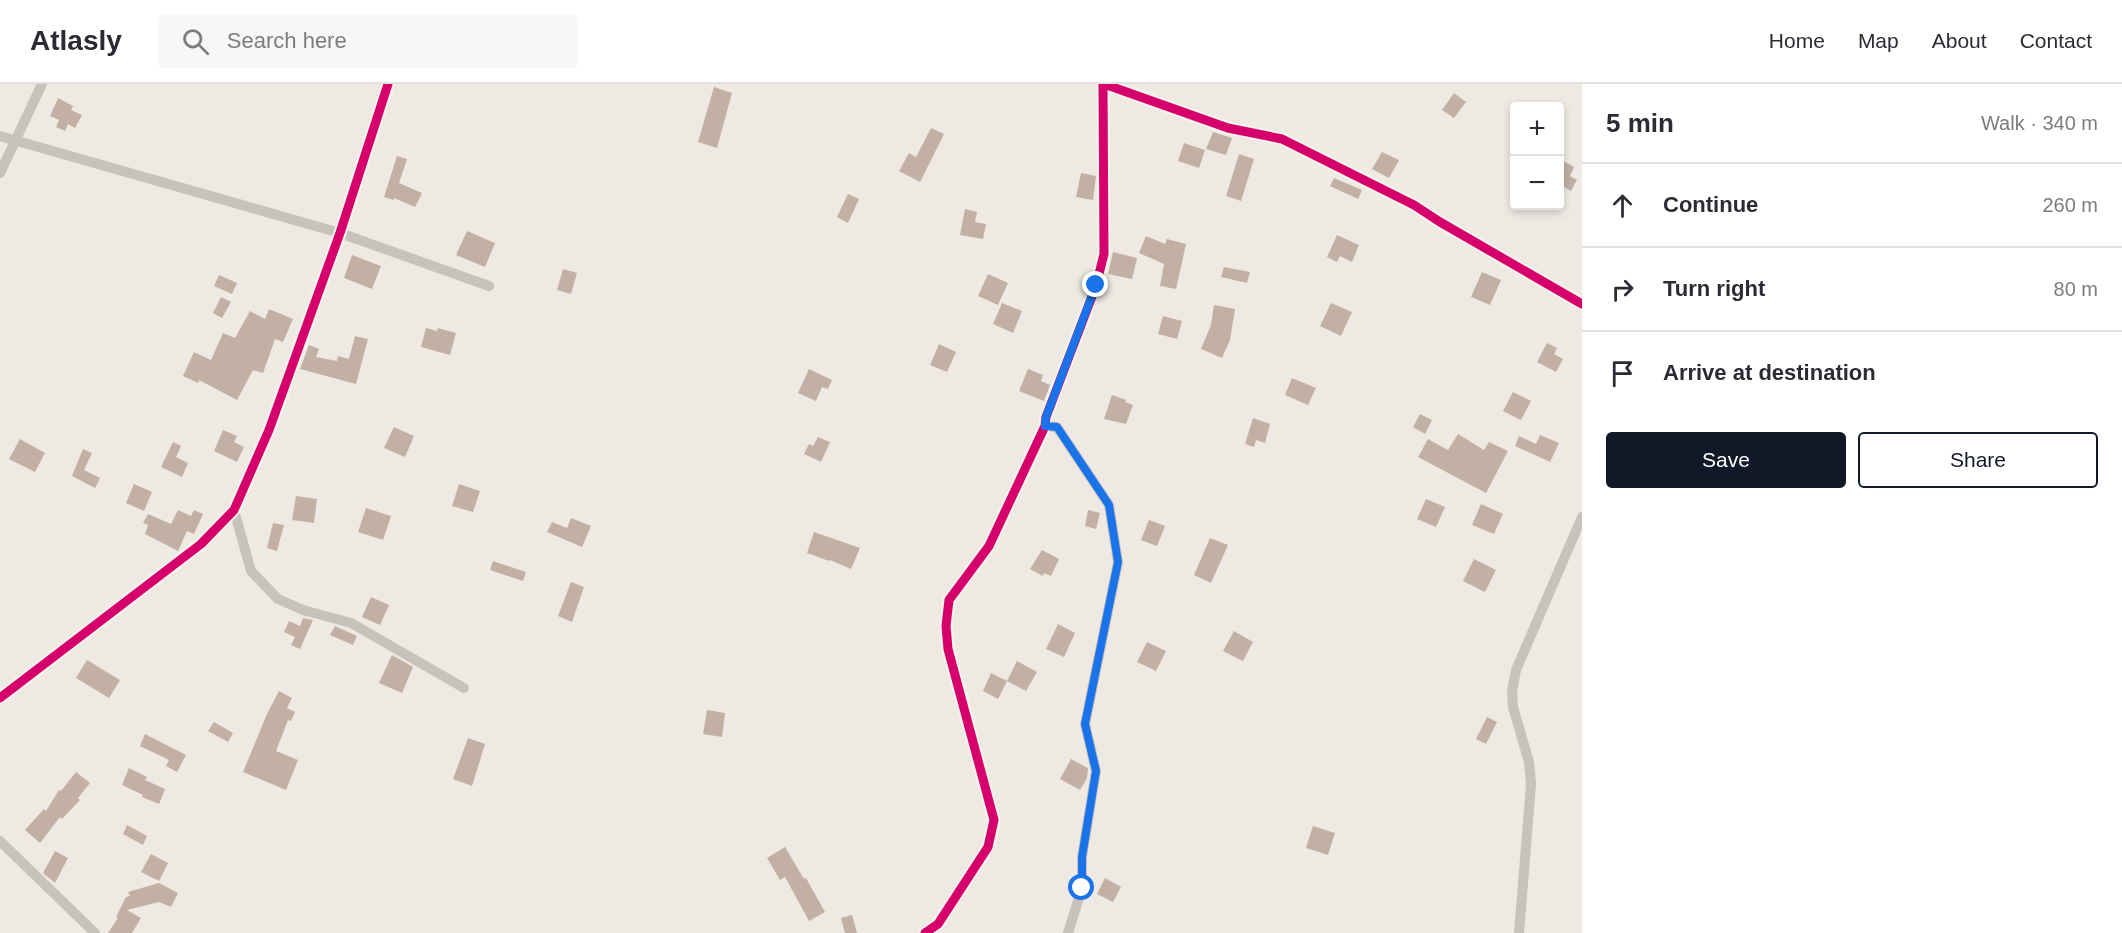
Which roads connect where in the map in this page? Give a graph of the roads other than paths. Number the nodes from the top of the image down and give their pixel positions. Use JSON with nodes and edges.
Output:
{"nodes":[{"id":1,"x":42,"y":84,"type":"edge"},
{"id":2,"x":388,"y":84,"type":"edge"},
{"id":3,"x":1104,"y":84,"type":"edge"},
{"id":4,"x":0,"y":136,"type":"edge"},
{"id":5,"x":15,"y":141,"type":"junction"},
{"id":6,"x":0,"y":173,"type":"edge"},
{"id":7,"x":340,"y":233,"type":"junction"},
{"id":8,"x":489,"y":286,"type":"dead end"},
{"id":9,"x":1582,"y":304,"type":"edge"},
{"id":10,"x":1045,"y":426,"type":"junction"},
{"id":11,"x":234,"y":510,"type":"junction"},
{"id":12,"x":1582,"y":517,"type":"edge"},
{"id":13,"x":464,"y":688,"type":"dead end"},
{"id":14,"x":0,"y":698,"type":"edge"},
{"id":15,"x":0,"y":841,"type":"edge"},
{"id":16,"x":95,"y":933,"type":"edge"},
{"id":17,"x":925,"y":933,"type":"edge"},
{"id":18,"x":1068,"y":933,"type":"edge"},
{"id":19,"x":1519,"y":933,"type":"edge"}],
"edges":[{"from":1,"to":5,"type":"street"},
{"from":2,"to":7,"type":"street"},
{"from":3,"to":9,"type":"street"},
{"from":3,"to":10,"type":"street"},
{"from":4,"to":5,"type":"street"},
{"from":5,"to":6,"type":"street"},
{"from":5,"to":7,"type":"street"},
{"from":7,"to":8,"type":"street"},
{"from":7,"to":11,"type":"street"},
{"from":10,"to":17,"type":"street"},
{"from":10,"to":18,"type":"street"},
{"from":11,"to":13,"type":"street"},
{"from":11,"to":14,"type":"street"},
{"from":12,"to":19,"type":"street"},
{"from":15,"to":16,"type":"street"}]}
